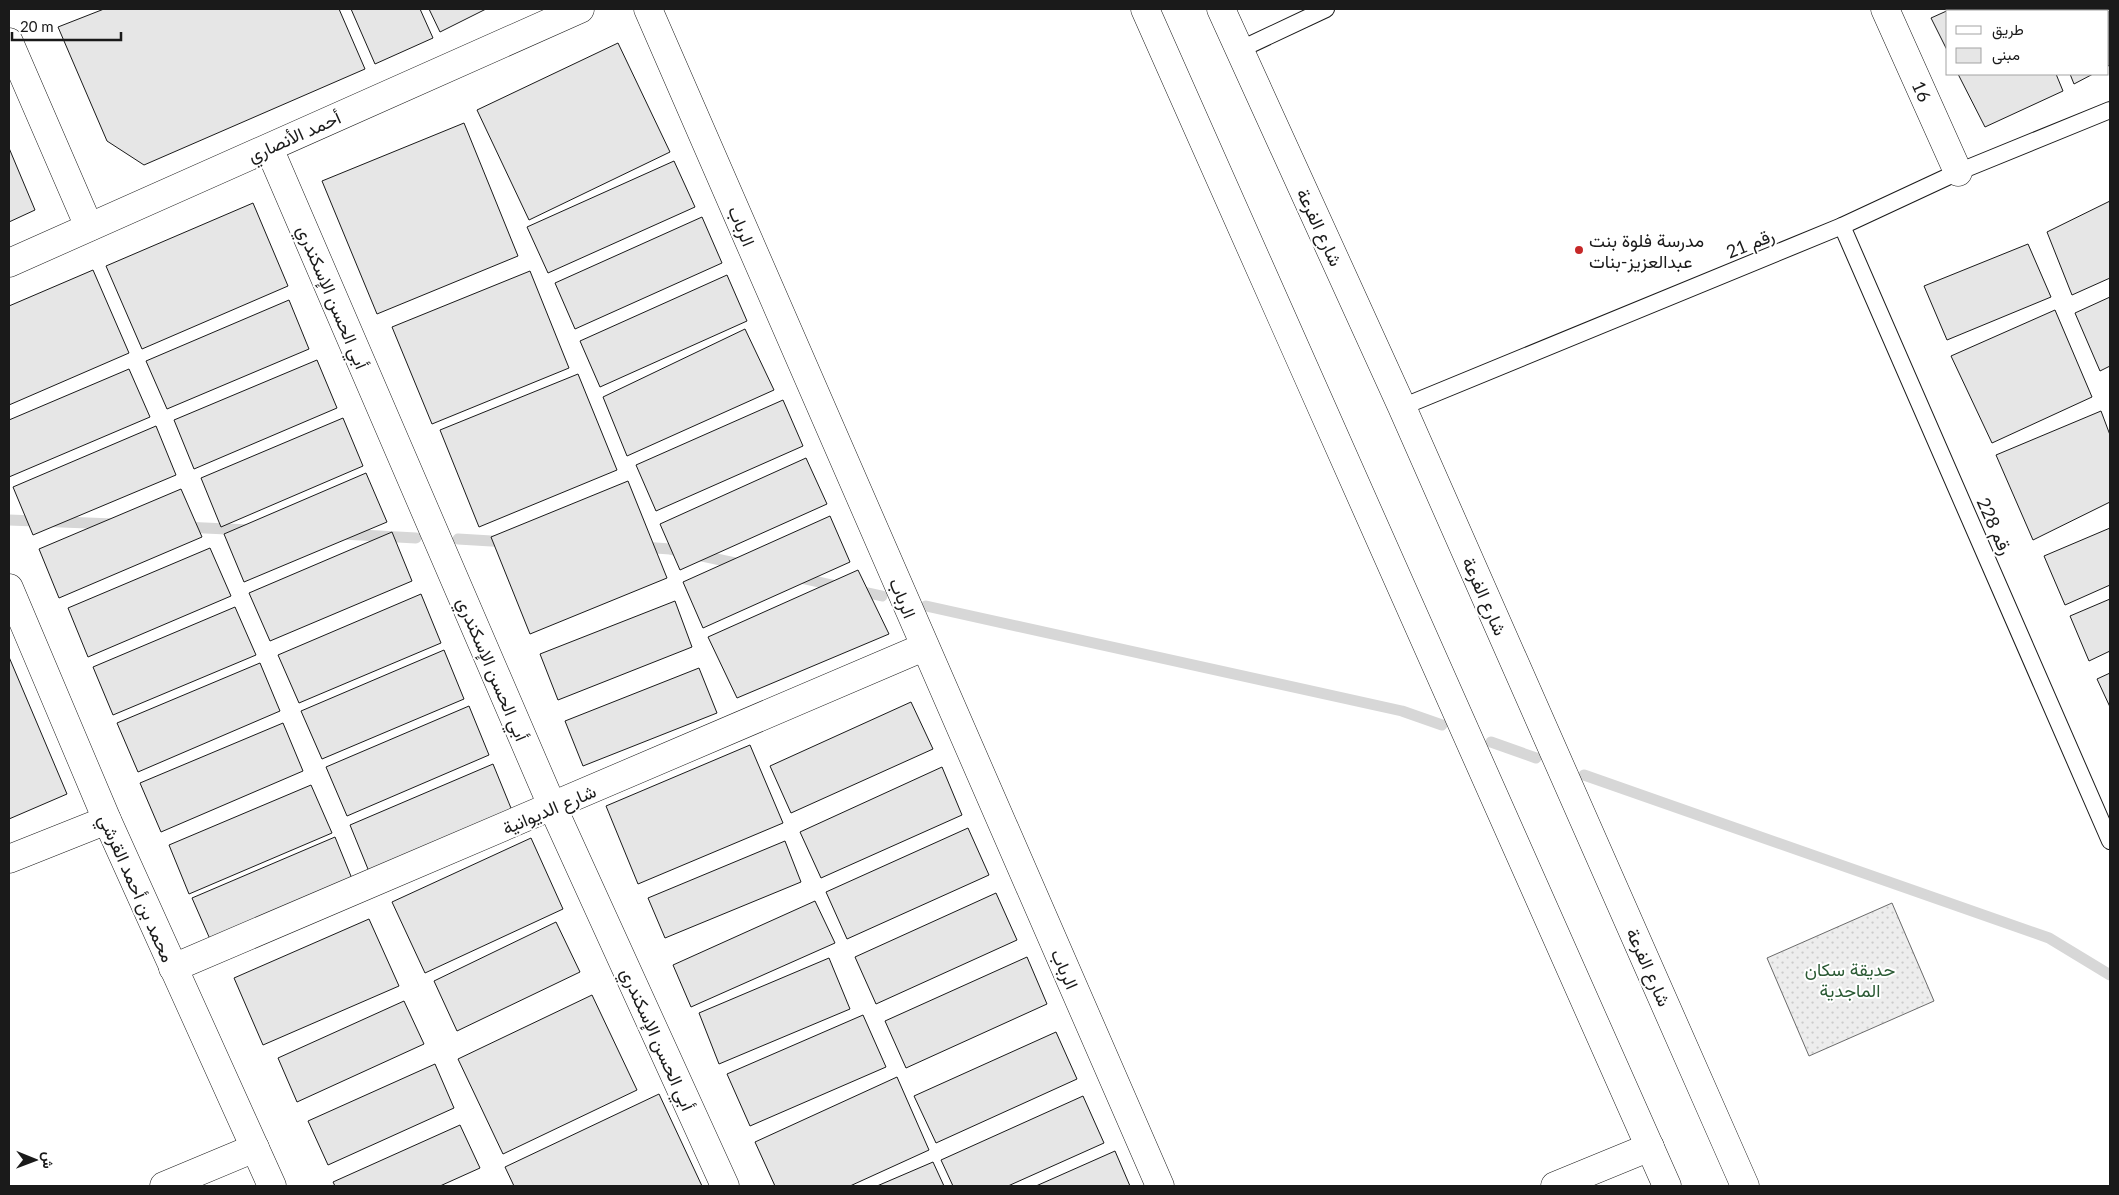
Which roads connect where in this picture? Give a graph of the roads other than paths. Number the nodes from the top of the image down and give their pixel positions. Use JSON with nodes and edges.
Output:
{"nodes":[{"id":1,"x":580,"y":9,"type":"edge"},
{"id":2,"x":648,"y":9,"type":"edge"},
{"id":3,"x":1145,"y":9,"type":"edge"},
{"id":4,"x":1221,"y":9,"type":"edge"},
{"id":5,"x":1326,"y":9,"type":"edge"},
{"id":6,"x":1885,"y":9,"type":"edge"},
{"id":7,"x":9,"y":42,"type":"edge"},
{"id":8,"x":1239,"y":50,"type":"junction"},
{"id":9,"x":2110,"y":110,"type":"edge"},
{"id":10,"x":269,"y":148,"type":"junction"},
{"id":11,"x":1958,"y":172,"type":"junction"},
{"id":12,"x":1842,"y":226,"type":"junction"},
{"id":13,"x":89,"y":227,"type":"junction"},
{"id":14,"x":9,"y":263,"type":"edge"},
{"id":15,"x":1402,"y":407,"type":"junction"},
{"id":16,"x":9,"y":588,"type":"edge"},
{"id":17,"x":924,"y":647,"type":"junction"},
{"id":18,"x":553,"y":808,"type":"junction"},
{"id":19,"x":106,"y":820,"type":"junction"},
{"id":20,"x":2110,"y":842,"type":"edge"},
{"id":21,"x":9,"y":859,"type":"edge"},
{"id":22,"x":173,"y":968,"type":"junction"},
{"id":23,"x":1650,"y":1146,"type":"junction"},
{"id":24,"x":255,"y":1148,"type":"junction"},
{"id":25,"x":164,"y":1186,"type":"edge"},
{"id":26,"x":272,"y":1186,"type":"edge"},
{"id":27,"x":724,"y":1186,"type":"edge"},
{"id":28,"x":1160,"y":1186,"type":"edge"},
{"id":29,"x":1555,"y":1186,"type":"edge"},
{"id":30,"x":1667,"y":1186,"type":"edge"},
{"id":31,"x":1745,"y":1186,"type":"edge"}],
"edges":[{"from":1,"to":10,"type":"street","name":"أحمد الأنصاري"},
{"from":2,"to":17,"type":"street","name":"الرباب"},
{"from":3,"to":23,"type":"street"},
{"from":4,"to":8,"type":"street","name":"شارع الفرعة"},
{"from":5,"to":8,"type":"lane"},
{"from":6,"to":11,"type":"street","name":"16"},
{"from":7,"to":13,"type":"street"},
{"from":8,"to":15,"type":"street","name":"شارع الفرعة"},
{"from":9,"to":11,"type":"lane","name":"رقم 21"},
{"from":10,"to":13,"type":"street","name":"أحمد الأنصاري"},
{"from":10,"to":18,"type":"street","name":"أبي الحسن الإسكندري"},
{"from":11,"to":12,"type":"lane","name":"رقم 21"},
{"from":12,"to":15,"type":"lane","name":"رقم 21"},
{"from":12,"to":20,"type":"lane","name":"رقم 228"},
{"from":13,"to":14,"type":"street","name":"أحمد الأنصاري"},
{"from":15,"to":31,"type":"street","name":"شارع الفرعة"},
{"from":16,"to":19,"type":"street","name":"محمد بن أحمد القرشي"},
{"from":17,"to":18,"type":"street","name":"شارع الديوانية"},
{"from":17,"to":28,"type":"street","name":"الرباب"},
{"from":18,"to":22,"type":"street","name":"شارع الديوانية"},
{"from":18,"to":27,"type":"street","name":"أبي الحسن الإسكندري"},
{"from":19,"to":21,"type":"street"},
{"from":19,"to":22,"type":"street","name":"محمد بن أحمد القرشي"},
{"from":22,"to":24,"type":"street","name":"محمد بن أحمد القرشي"},
{"from":23,"to":29,"type":"street"},
{"from":23,"to":30,"type":"street"},
{"from":24,"to":25,"type":"street"},
{"from":24,"to":26,"type":"street","name":"محمد بن أحمد القرشي"}]}
